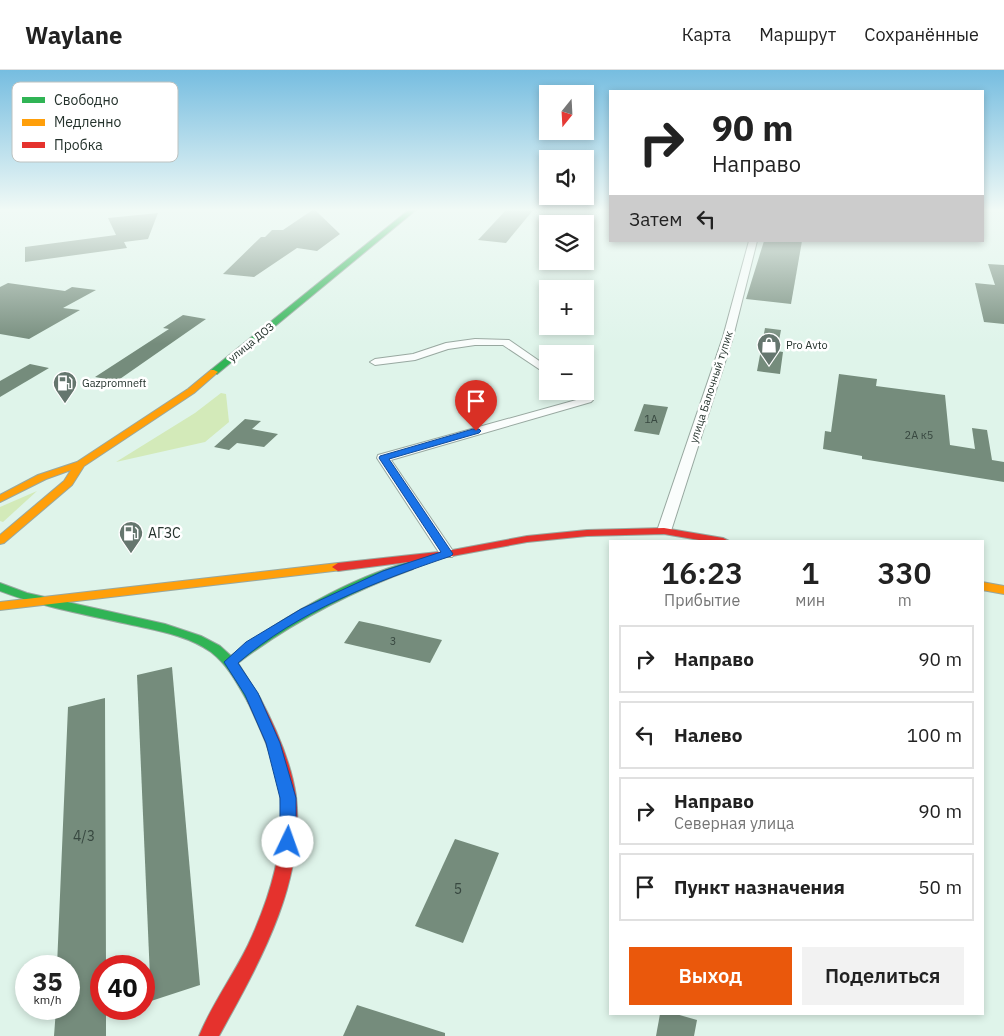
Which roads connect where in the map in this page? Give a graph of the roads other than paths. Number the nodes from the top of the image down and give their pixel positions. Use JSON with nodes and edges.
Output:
{"nodes":[{"id":1,"x":359,"y":254,"type":"edge"},
{"id":2,"x":750,"y":254,"type":"edge"},
{"id":3,"x":375,"y":362,"type":"dead end"},
{"id":4,"x":539,"y":366,"type":"edge"},
{"id":5,"x":587,"y":400,"type":"edge"},
{"id":6,"x":80,"y":464,"type":"junction"},
{"id":7,"x":0,"y":499,"type":"edge"},
{"id":8,"x":664,"y":531,"type":"junction"},
{"id":9,"x":717,"y":540,"type":"edge"},
{"id":10,"x":0,"y":542,"type":"edge"},
{"id":11,"x":447,"y":554,"type":"junction"},
{"id":12,"x":984,"y":586,"type":"edge"},
{"id":13,"x":0,"y":587,"type":"edge"},
{"id":14,"x":1004,"y":590,"type":"edge"},
{"id":15,"x":46,"y":601,"type":"junction"},
{"id":16,"x":0,"y":606,"type":"edge"},
{"id":17,"x":231,"y":662,"type":"junction"},
{"id":18,"x":209,"y":1036,"type":"edge"}],
"edges":[{"from":1,"to":6,"type":"street","name":"улица ДОЗ"},
{"from":2,"to":8,"type":"street","name":"улица Балочный тупик"},
{"from":3,"to":4,"type":"street"},
{"from":5,"to":11,"type":"street"},
{"from":6,"to":7,"type":"street"},
{"from":6,"to":10,"type":"street"},
{"from":8,"to":9,"type":"street"},
{"from":8,"to":11,"type":"street"},
{"from":11,"to":15,"type":"street"},
{"from":11,"to":17,"type":"street"},
{"from":12,"to":14,"type":"street"},
{"from":13,"to":15,"type":"street"},
{"from":15,"to":16,"type":"street"},
{"from":15,"to":17,"type":"street"},
{"from":17,"to":18,"type":"street"}]}
